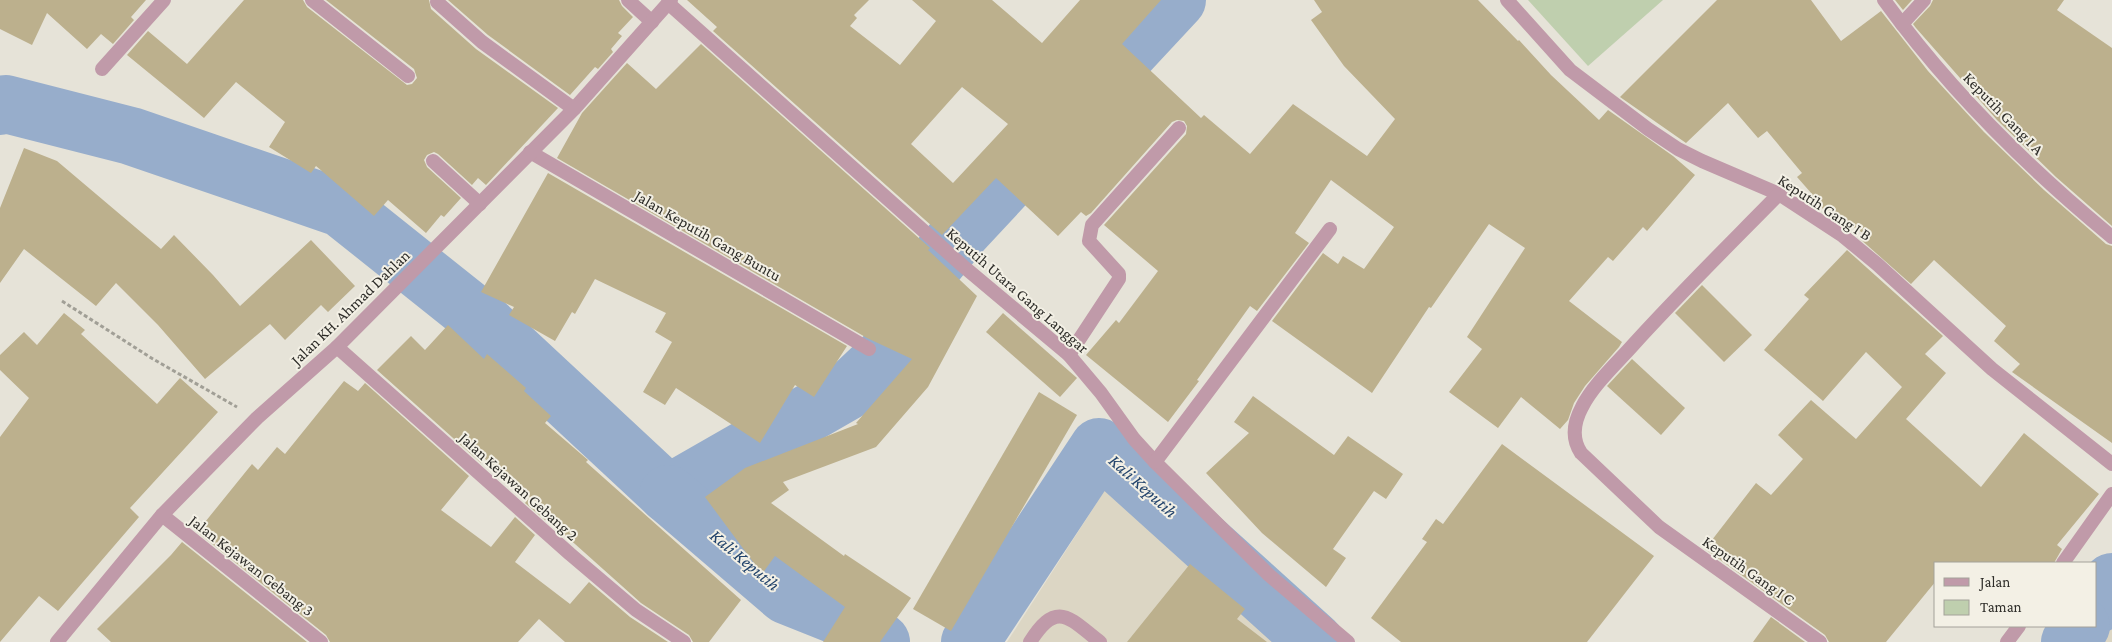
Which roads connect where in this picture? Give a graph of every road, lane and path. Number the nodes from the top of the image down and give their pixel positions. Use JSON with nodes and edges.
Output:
{"nodes":[{"id":1,"x":164,"y":0,"type":"edge"},
{"id":2,"x":312,"y":0,"type":"edge"},
{"id":3,"x":628,"y":0,"type":"edge"},
{"id":4,"x":1506,"y":0,"type":"edge"},
{"id":5,"x":1884,"y":0,"type":"edge"},
{"id":6,"x":1924,"y":0,"type":"edge"},
{"id":7,"x":437,"y":2,"type":"dead end"},
{"id":8,"x":670,"y":2,"type":"edge"},
{"id":9,"x":652,"y":22,"type":"junction"},
{"id":10,"x":1902,"y":24,"type":"junction"},
{"id":11,"x":102,"y":69,"type":"dead end"},
{"id":12,"x":408,"y":76,"type":"dead end"},
{"id":13,"x":574,"y":109,"type":"junction"},
{"id":14,"x":1179,"y":128,"type":"dead end"},
{"id":15,"x":530,"y":152,"type":"junction"},
{"id":16,"x":433,"y":161,"type":"dead end"},
{"id":17,"x":1779,"y":194,"type":"junction"},
{"id":18,"x":480,"y":204,"type":"junction"},
{"id":19,"x":1330,"y":229,"type":"dead end"},
{"id":20,"x":2112,"y":237,"type":"edge"},
{"id":21,"x":62,"y":301,"type":"dead end"},
{"id":22,"x":337,"y":347,"type":"junction"},
{"id":23,"x":869,"y":349,"type":"dead end"},
{"id":24,"x":1069,"y":355,"type":"junction"},
{"id":25,"x":257,"y":418,"type":"junction"},
{"id":26,"x":1155,"y":462,"type":"junction"},
{"id":27,"x":2112,"y":464,"type":"edge"},
{"id":28,"x":2112,"y":494,"type":"edge"},
{"id":29,"x":162,"y":516,"type":"junction"},
{"id":30,"x":2064,"y":562,"type":"edge"},
{"id":31,"x":2018,"y":627,"type":"edge"},
{"id":32,"x":58,"y":642,"type":"edge"},
{"id":33,"x":321,"y":642,"type":"edge"},
{"id":34,"x":684,"y":642,"type":"edge"},
{"id":35,"x":1030,"y":642,"type":"edge"},
{"id":36,"x":1100,"y":642,"type":"edge"},
{"id":37,"x":1348,"y":642,"type":"edge"},
{"id":38,"x":1820,"y":642,"type":"edge"},
{"id":39,"x":2007,"y":642,"type":"edge"}],
"edges":[{"from":1,"to":11,"type":"street"},
{"from":2,"to":12,"type":"street"},
{"from":3,"to":9,"type":"street"},
{"from":4,"to":17,"type":"street","name":"Keputih Gang I B"},
{"from":5,"to":10,"type":"street","name":"Keputih Gang I A"},
{"from":6,"to":10,"type":"street"},
{"from":7,"to":13,"type":"street"},
{"from":8,"to":9,"type":"street","name":"Jalan KH. Ahmad Dahlan"},
{"from":8,"to":24,"type":"street","name":"Keputih Utara Gang Langgar"},
{"from":9,"to":13,"type":"street","name":"Jalan KH. Ahmad Dahlan"},
{"from":10,"to":20,"type":"street","name":"Keputih Gang I A"},
{"from":13,"to":15,"type":"street","name":"Jalan KH. Ahmad Dahlan"},
{"from":14,"to":24,"type":"street"},
{"from":15,"to":18,"type":"street","name":"Jalan KH. Ahmad Dahlan"},
{"from":15,"to":23,"type":"street","name":"Jalan Keputih Gang Buntu"},
{"from":16,"to":18,"type":"street"},
{"from":17,"to":27,"type":"street","name":"Keputih Gang I B"},
{"from":17,"to":38,"type":"street","name":"Keputih Gang I C"},
{"from":18,"to":22,"type":"street","name":"Jalan KH. Ahmad Dahlan"},
{"from":19,"to":26,"type":"street"},
{"from":21,"to":25,"type":"path"},
{"from":22,"to":25,"type":"street","name":"Jalan KH. Ahmad Dahlan"},
{"from":22,"to":34,"type":"street","name":"Jalan Kejawan Gebang 2"},
{"from":24,"to":26,"type":"street","name":"Keputih Utara Gang Langgar"},
{"from":25,"to":29,"type":"street","name":"Jalan KH. Ahmad Dahlan"},
{"from":26,"to":37,"type":"street","name":"Keputih Utara Gang Langgar"},
{"from":28,"to":30,"type":"street"},
{"from":29,"to":32,"type":"street","name":"Jalan KH. Ahmad Dahlan"},
{"from":29,"to":33,"type":"street","name":"Jalan Kejawan Gebang 3"},
{"from":31,"to":39,"type":"street"},
{"from":35,"to":36,"type":"street"}]}
